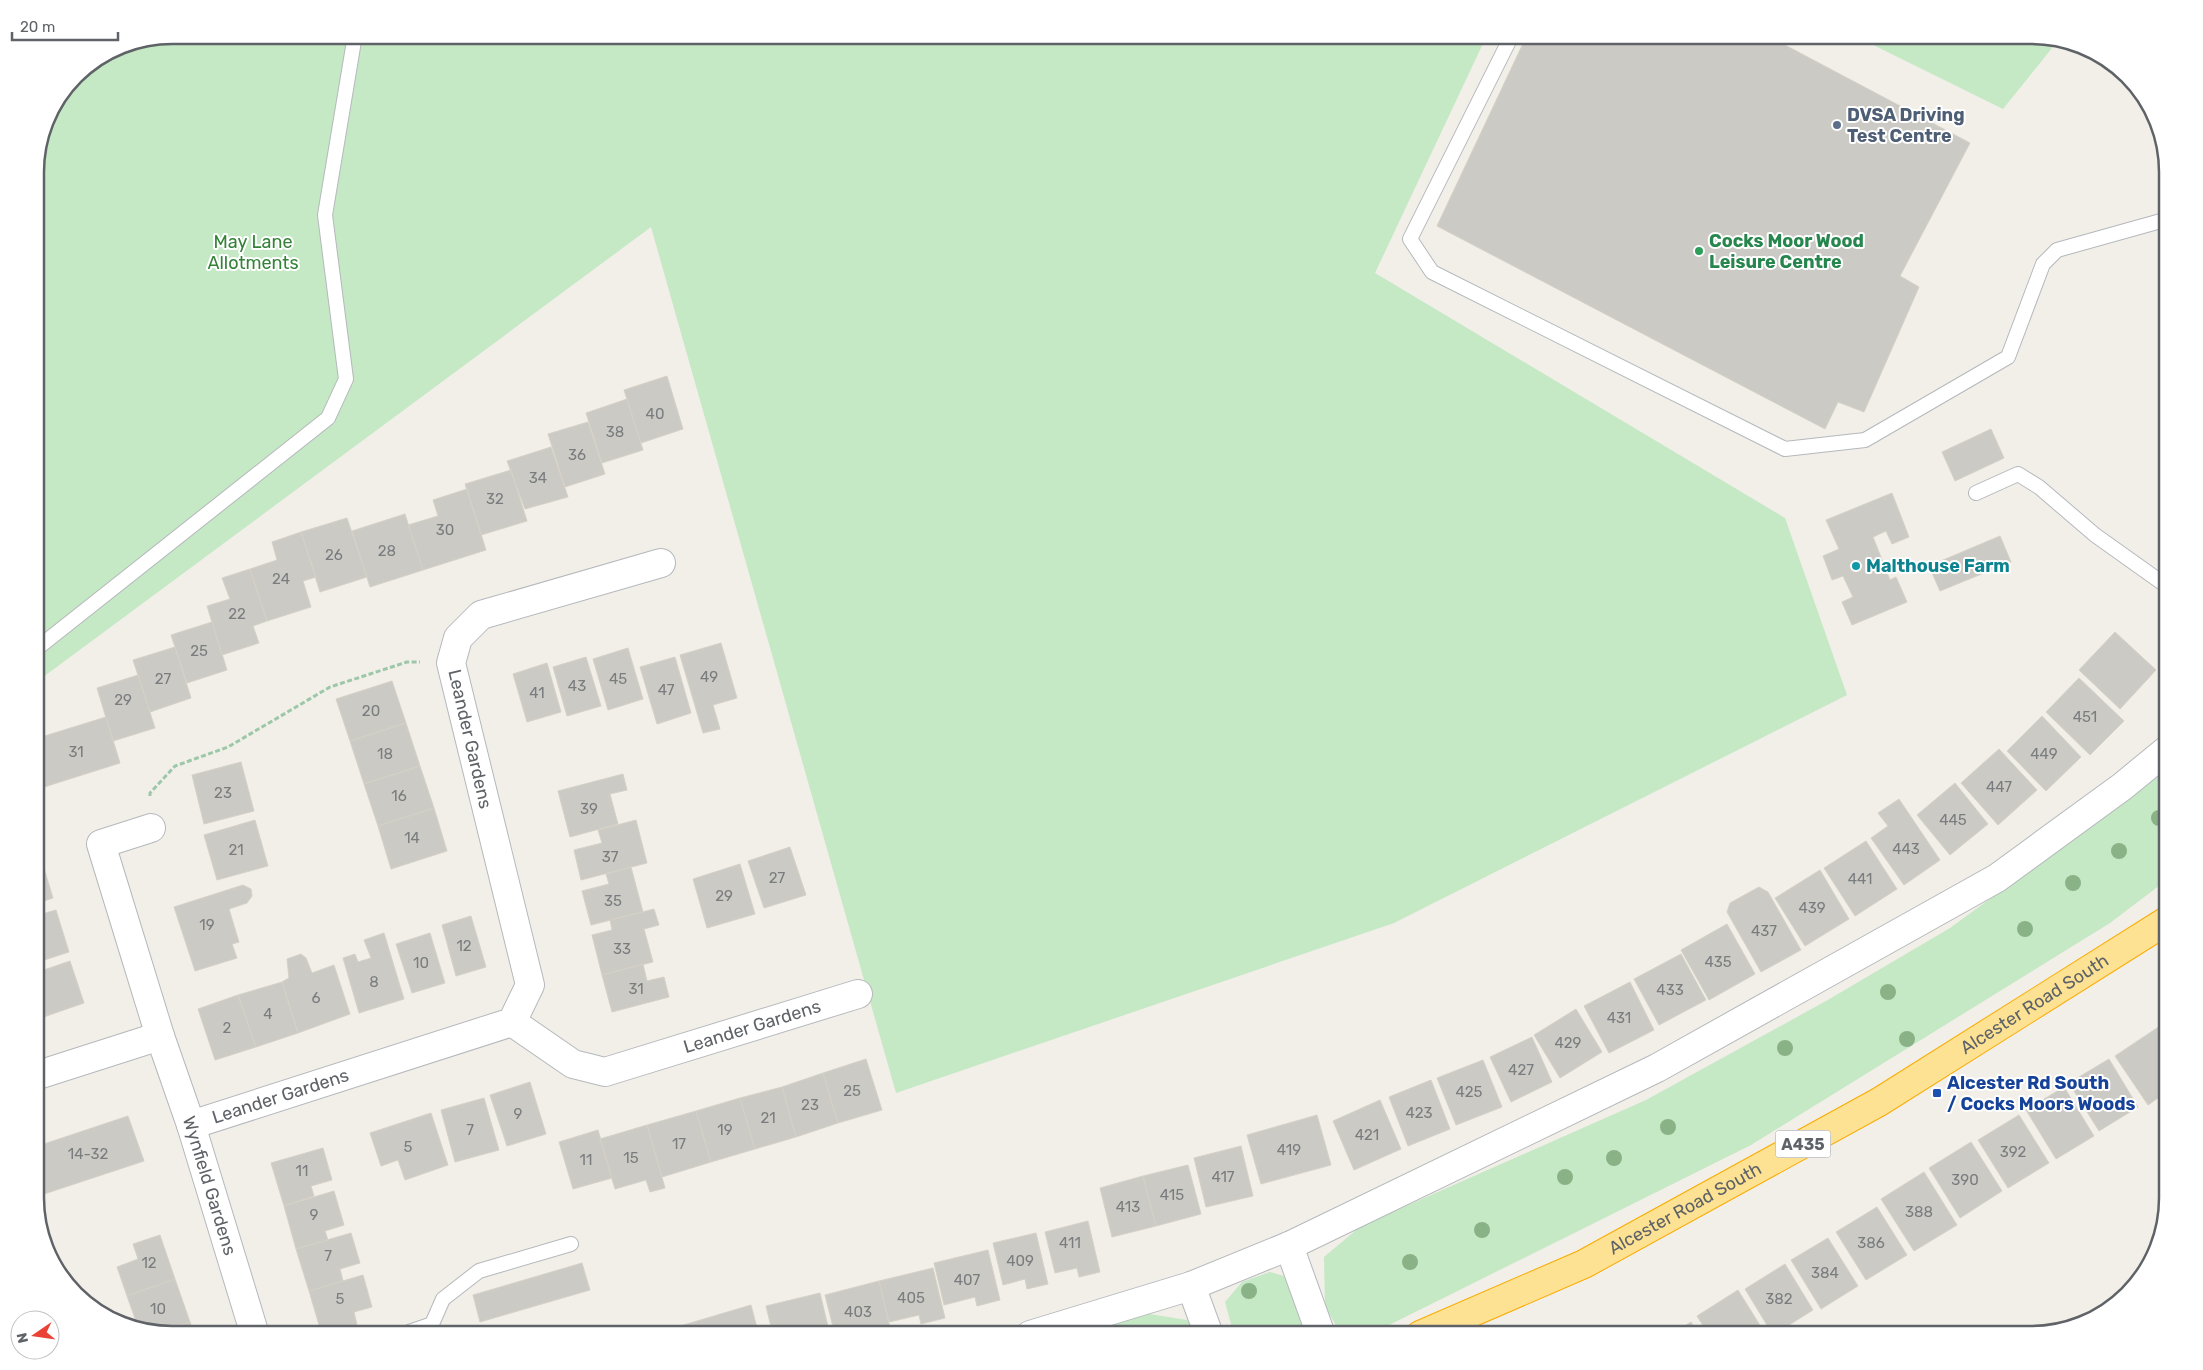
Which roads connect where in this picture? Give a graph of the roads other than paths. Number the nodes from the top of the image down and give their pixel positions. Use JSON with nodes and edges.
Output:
{"nodes":[{"id":1,"x":354,"y":44,"type":"edge"},
{"id":2,"x":1508,"y":44,"type":"edge"},
{"id":3,"x":2159,"y":222,"type":"edge"},
{"id":4,"x":1976,"y":493,"type":"dead end"},
{"id":5,"x":661,"y":563,"type":"dead end"},
{"id":6,"x":2159,"y":581,"type":"edge"},
{"id":7,"x":44,"y":643,"type":"edge"},
{"id":8,"x":2159,"y":756,"type":"edge"},
{"id":9,"x":151,"y":828,"type":"road end"},
{"id":10,"x":2159,"y":926,"type":"edge"},
{"id":11,"x":858,"y":994,"type":"dead end"},
{"id":12,"x":512,"y":1022,"type":"junction"},
{"id":13,"x":160,"y":1036,"type":"junction"},
{"id":14,"x":44,"y":1073,"type":"edge"},
{"id":15,"x":191,"y":1125,"type":"junction"},
{"id":16,"x":571,"y":1244,"type":"dead end"},
{"id":17,"x":1289,"y":1246,"type":"junction"},
{"id":18,"x":1191,"y":1286,"type":"junction"},
{"id":19,"x":253,"y":1326,"type":"edge"},
{"id":20,"x":426,"y":1326,"type":"edge"},
{"id":21,"x":1060,"y":1326,"type":"edge"},
{"id":22,"x":1206,"y":1326,"type":"edge"},
{"id":23,"x":1317,"y":1326,"type":"edge"},
{"id":24,"x":1441,"y":1326,"type":"edge"}],
"edges":[{"from":1,"to":7,"type":"lane"},
{"from":2,"to":3,"type":"lane"},
{"from":4,"to":6,"type":"lane"},
{"from":5,"to":12,"type":"street","name":"Leander Gardens"},
{"from":8,"to":17,"type":"street"},
{"from":9,"to":13,"type":"street","name":"Wynfield Gardens"},
{"from":10,"to":24,"type":"highway","name":"Alcester Road South","number":"A435"},
{"from":11,"to":12,"type":"street","name":"Leander Gardens"},
{"from":12,"to":15,"type":"street","name":"Leander Gardens"},
{"from":13,"to":14,"type":"street"},
{"from":13,"to":15,"type":"street","name":"Wynfield Gardens"},
{"from":15,"to":19,"type":"street","name":"Wynfield Gardens"},
{"from":16,"to":20,"type":"lane"},
{"from":17,"to":18,"type":"street"},
{"from":17,"to":23,"type":"street"},
{"from":18,"to":21,"type":"street"},
{"from":18,"to":22,"type":"street"}]}
